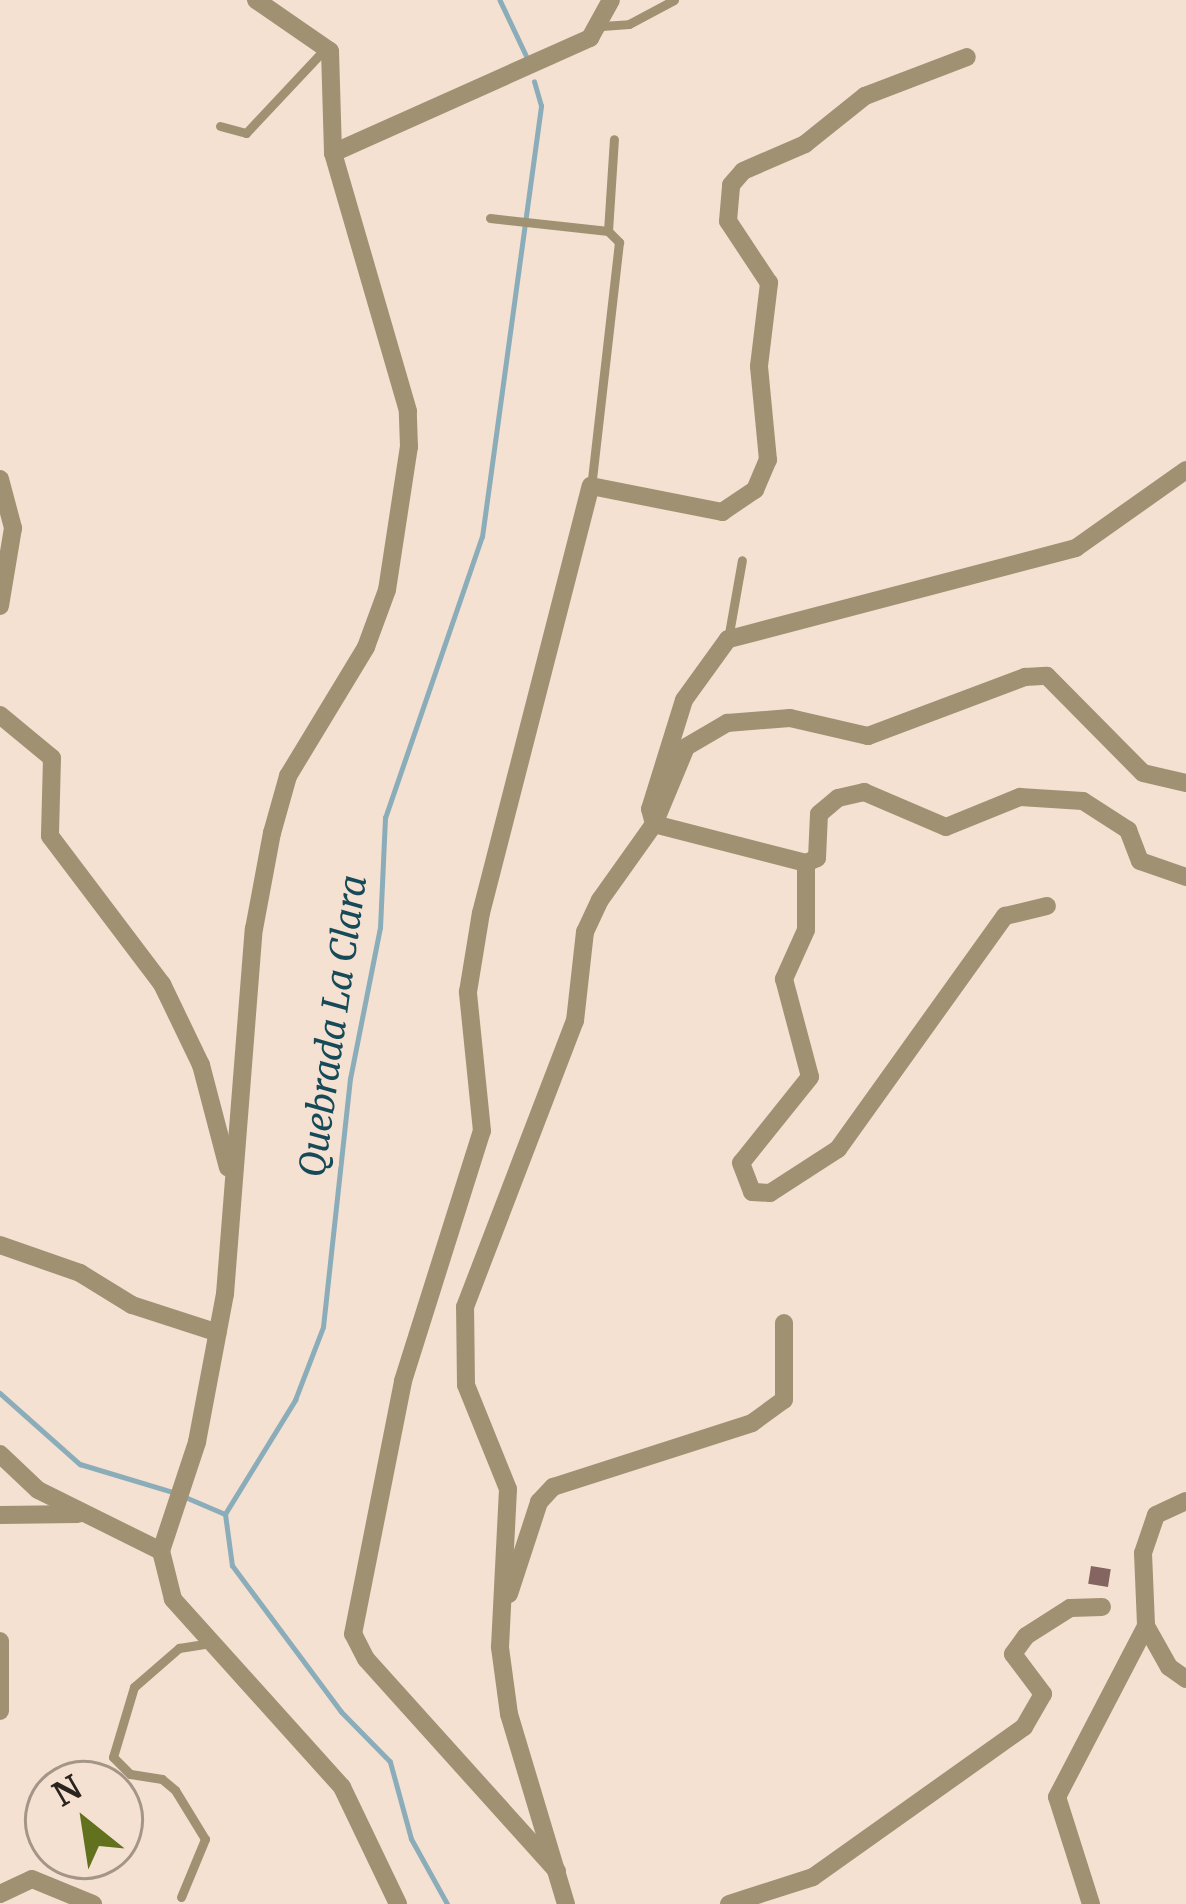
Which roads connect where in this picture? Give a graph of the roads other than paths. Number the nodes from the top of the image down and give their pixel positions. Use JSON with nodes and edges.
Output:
{"nodes":[{"id":1,"x":256,"y":0,"type":"edge"},
{"id":2,"x":611,"y":0,"type":"edge"},
{"id":3,"x":674,"y":0,"type":"edge"},
{"id":4,"x":602,"y":26,"type":"junction"},
{"id":5,"x":328,"y":46,"type":"junction"},
{"id":6,"x":967,"y":57,"type":"dead end"},
{"id":7,"x":220,"y":126,"type":"dead end"},
{"id":8,"x":614,"y":139,"type":"dead end"},
{"id":9,"x":333,"y":153,"type":"junction"},
{"id":10,"x":490,"y":218,"type":"dead end"},
{"id":11,"x":608,"y":231,"type":"junction"},
{"id":12,"x":1186,"y":470,"type":"edge"},
{"id":13,"x":0,"y":479,"type":"edge"},
{"id":14,"x":591,"y":486,"type":"junction"},
{"id":15,"x":742,"y":560,"type":"dead end"},
{"id":16,"x":0,"y":606,"type":"edge"},
{"id":17,"x":728,"y":639,"type":"junction"},
{"id":18,"x":0,"y":715,"type":"edge"},
{"id":19,"x":1186,"y":783,"type":"edge"},
{"id":20,"x":654,"y":824,"type":"junction"},
{"id":21,"x":806,"y":863,"type":"junction"},
{"id":22,"x":1186,"y":877,"type":"edge"},
{"id":23,"x":1047,"y":906,"type":"dead end"},
{"id":24,"x":229,"y":1171,"type":"junction"},
{"id":25,"x":0,"y":1245,"type":"edge"},
{"id":26,"x":784,"y":1323,"type":"dead end"},
{"id":27,"x":218,"y":1333,"type":"junction"},
{"id":28,"x":0,"y":1454,"type":"edge"},
{"id":29,"x":1186,"y":1501,"type":"edge"},
{"id":30,"x":84,"y":1514,"type":"junction"},
{"id":31,"x":0,"y":1515,"type":"edge"},
{"id":32,"x":161,"y":1551,"type":"junction"},
{"id":33,"x":1102,"y":1607,"type":"dead end"},
{"id":34,"x":502,"y":1610,"type":"junction"},
{"id":35,"x":1146,"y":1626,"type":"junction"},
{"id":36,"x":0,"y":1641,"type":"edge"},
{"id":37,"x":211,"y":1643,"type":"junction"},
{"id":38,"x":1186,"y":1679,"type":"edge"},
{"id":39,"x":0,"y":1711,"type":"edge"},
{"id":40,"x":557,"y":1870,"type":"junction"},
{"id":41,"x":0,"y":1894,"type":"edge"},
{"id":42,"x":181,"y":1897,"type":"dead end"},
{"id":43,"x":93,"y":1904,"type":"edge"},
{"id":44,"x":398,"y":1904,"type":"edge"},
{"id":45,"x":566,"y":1904,"type":"edge"},
{"id":46,"x":729,"y":1904,"type":"edge"},
{"id":47,"x":1090,"y":1904,"type":"edge"}],
"edges":[{"from":1,"to":5,"type":"street"},
{"from":2,"to":4,"type":"street"},
{"from":3,"to":4,"type":"lane"},
{"from":4,"to":9,"type":"street"},
{"from":5,"to":7,"type":"lane"},
{"from":5,"to":9,"type":"street"},
{"from":6,"to":14,"type":"street"},
{"from":8,"to":11,"type":"lane"},
{"from":9,"to":24,"type":"street"},
{"from":10,"to":11,"type":"lane"},
{"from":11,"to":14,"type":"lane"},
{"from":12,"to":17,"type":"street"},
{"from":13,"to":16,"type":"street"},
{"from":14,"to":40,"type":"street"},
{"from":15,"to":17,"type":"lane"},
{"from":17,"to":20,"type":"street"},
{"from":18,"to":24,"type":"street"},
{"from":19,"to":20,"type":"street"},
{"from":20,"to":21,"type":"street"},
{"from":20,"to":34,"type":"street"},
{"from":21,"to":22,"type":"street"},
{"from":21,"to":23,"type":"street"},
{"from":24,"to":27,"type":"street"},
{"from":25,"to":27,"type":"street"},
{"from":26,"to":34,"type":"street"},
{"from":27,"to":32,"type":"street"},
{"from":28,"to":30,"type":"street"},
{"from":29,"to":35,"type":"street"},
{"from":30,"to":31,"type":"street"},
{"from":30,"to":32,"type":"street"},
{"from":32,"to":37,"type":"street"},
{"from":33,"to":46,"type":"street"},
{"from":34,"to":40,"type":"street"},
{"from":35,"to":38,"type":"street"},
{"from":35,"to":47,"type":"street"},
{"from":36,"to":39,"type":"street"},
{"from":37,"to":42,"type":"lane"},
{"from":37,"to":44,"type":"street"},
{"from":40,"to":45,"type":"street"},
{"from":41,"to":43,"type":"street"}]}
